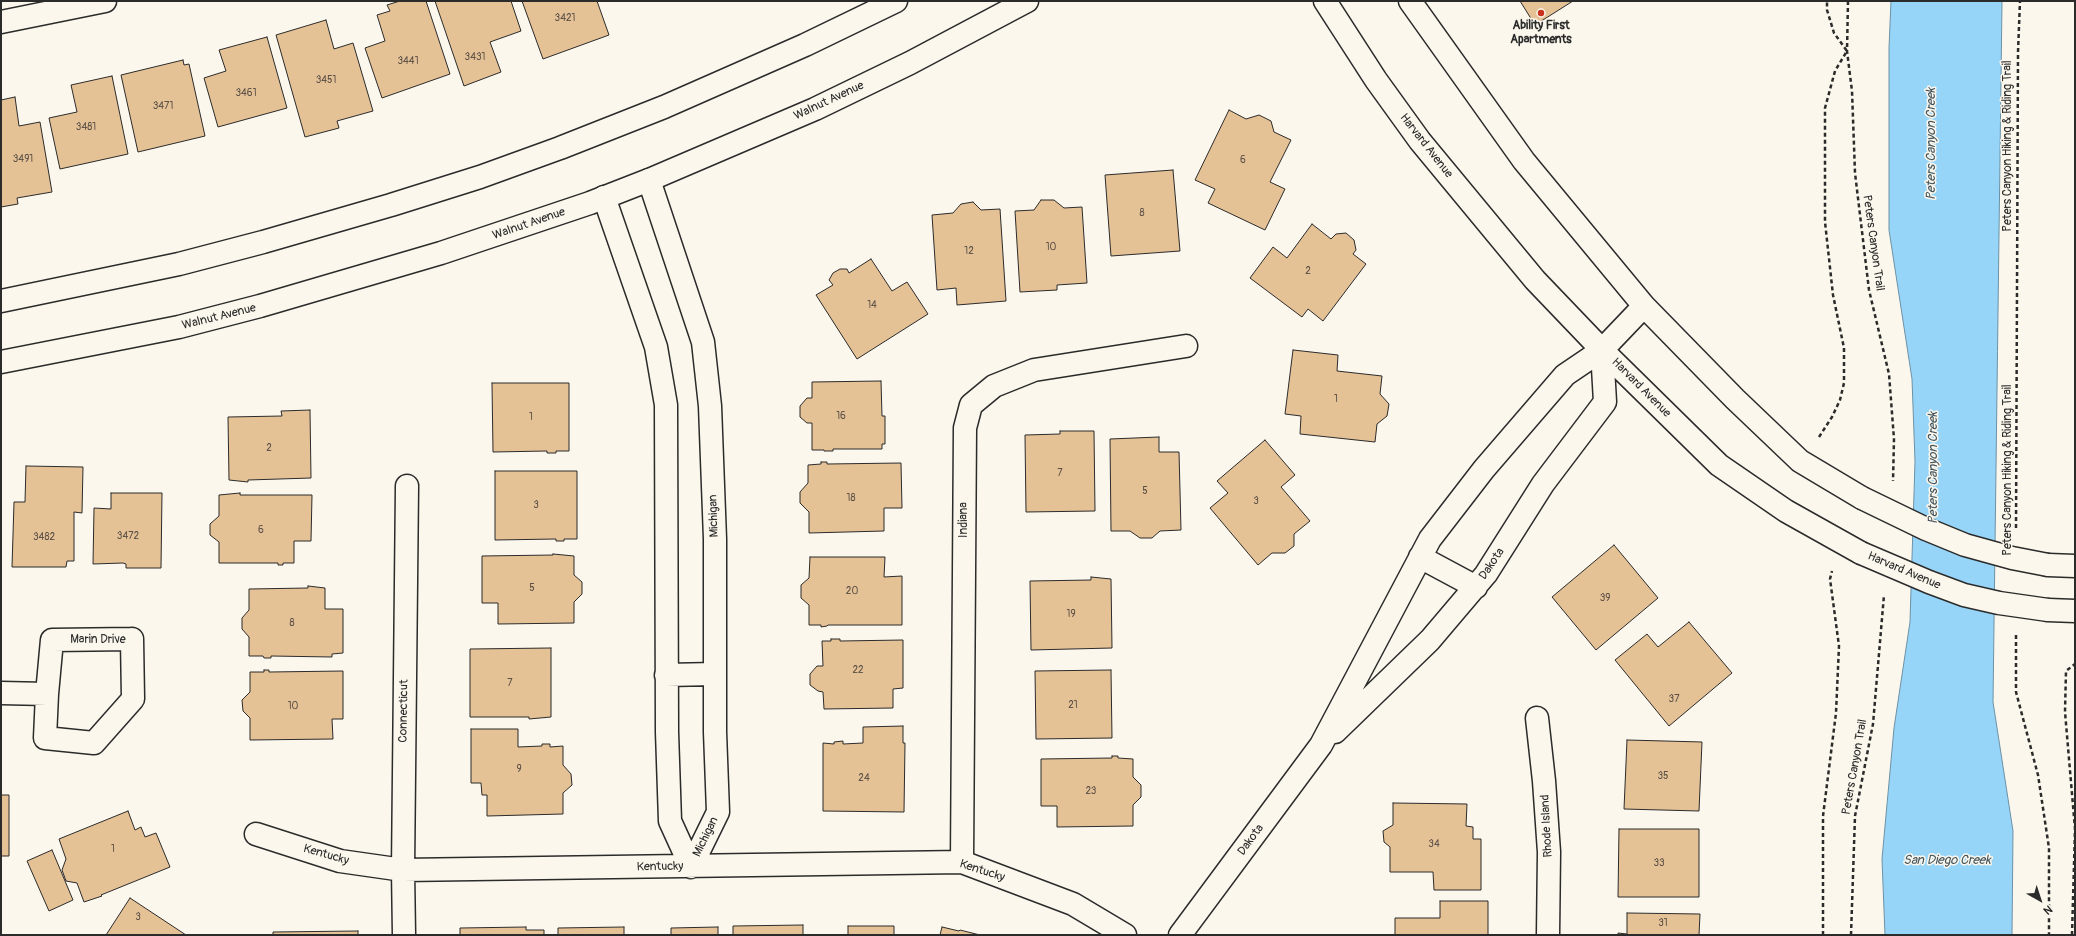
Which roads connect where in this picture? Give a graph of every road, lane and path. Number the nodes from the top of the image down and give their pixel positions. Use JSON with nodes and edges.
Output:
{"nodes":[{"id":1,"x":105,"y":1,"type":"edge"},
{"id":2,"x":896,"y":1,"type":"edge"},
{"id":3,"x":1027,"y":1,"type":"edge"},
{"id":4,"x":1325,"y":1,"type":"edge"},
{"id":5,"x":1410,"y":1,"type":"edge"},
{"id":6,"x":1827,"y":1,"type":"edge"},
{"id":7,"x":1848,"y":1,"type":"edge"},
{"id":8,"x":2020,"y":1,"type":"edge"},
{"id":9,"x":1,"y":22,"type":"edge"},
{"id":10,"x":1847,"y":51,"type":"junction"},
{"id":11,"x":649,"y":180,"type":"junction"},
{"id":12,"x":604,"y":197,"type":"junction"},
{"id":13,"x":1,"y":300,"type":"edge"},
{"id":14,"x":1644,"y":306,"type":"junction"},
{"id":15,"x":1186,"y":346,"type":"dead end"},
{"id":16,"x":1602,"y":350,"type":"junction"},
{"id":17,"x":1,"y":362,"type":"edge"},
{"id":18,"x":1800,"y":461,"type":"junction"},
{"id":19,"x":1893,"y":485,"type":"dead end"},
{"id":20,"x":406,"y":486,"type":"dead end"},
{"id":21,"x":2016,"y":530,"type":"dead end"},
{"id":22,"x":1852,"y":548,"type":"junction"},
{"id":23,"x":1420,"y":557,"type":"junction"},
{"id":24,"x":2075,"y":566,"type":"edge"},
{"id":25,"x":1476,"y":586,"type":"junction"},
{"id":26,"x":1884,"y":603,"type":"dead end"},
{"id":27,"x":2075,"y":611,"type":"edge"},
{"id":28,"x":2016,"y":633,"type":"dead end"},
{"id":29,"x":2075,"y":664,"type":"edge"},
{"id":30,"x":715,"y":674,"type":"junction"},
{"id":31,"x":666,"y":675,"type":"junction"},
{"id":32,"x":1,"y":693,"type":"edge"},
{"id":33,"x":46,"y":694,"type":"junction"},
{"id":34,"x":1537,"y":718,"type":"dead end"},
{"id":35,"x":1321,"y":745,"type":"junction"},
{"id":36,"x":256,"y":834,"type":"dead end"},
{"id":37,"x":962,"y":862,"type":"junction"},
{"id":38,"x":692,"y":867,"type":"junction"},
{"id":39,"x":403,"y":870,"type":"junction"},
{"id":40,"x":404,"y":935,"type":"edge"},
{"id":41,"x":1125,"y":935,"type":"edge"},
{"id":42,"x":1180,"y":935,"type":"edge"},
{"id":43,"x":1548,"y":935,"type":"edge"},
{"id":44,"x":1824,"y":935,"type":"edge"},
{"id":45,"x":1851,"y":935,"type":"edge"},
{"id":46,"x":2049,"y":935,"type":"edge"},
{"id":47,"x":2072,"y":935,"type":"edge"}],
"edges":[{"from":1,"to":9,"type":"street"},
{"from":2,"to":13,"type":"street"},
{"from":3,"to":11,"type":"street","name":"Walnut Avenue"},
{"from":4,"to":16,"type":"street","name":"Harvard Avenue"},
{"from":5,"to":14,"type":"street"},
{"from":6,"to":10,"type":"path"},
{"from":7,"to":10,"type":"path","name":"Peters Canyon Trail"},
{"from":8,"to":21,"type":"path","name":"Peters Canyon Hiking & Riding Trail"},
{"from":10,"to":18,"type":"path"},
{"from":10,"to":19,"type":"path","name":"Peters Canyon Trail"},
{"from":11,"to":12,"type":"street","name":"Walnut Avenue"},
{"from":11,"to":30,"type":"street","name":"Michigan"},
{"from":12,"to":17,"type":"street","name":"Walnut Avenue"},
{"from":12,"to":31,"type":"street","name":"Michigan"},
{"from":14,"to":16,"type":"street","name":"Dakota"},
{"from":14,"to":18,"type":"street"},
{"from":15,"to":37,"type":"street","name":"Indiana"},
{"from":16,"to":22,"type":"street","name":"Harvard Avenue"},
{"from":16,"to":23,"type":"street","name":"Dakota"},
{"from":16,"to":25,"type":"street","name":"Dakota"},
{"from":18,"to":24,"type":"street","bridge":true},
{"from":20,"to":39,"type":"street","name":"Connecticut"},
{"from":22,"to":27,"type":"street","name":"Harvard Avenue","bridge":true},
{"from":22,"to":44,"type":"path"},
{"from":23,"to":25,"type":"street"},
{"from":23,"to":35,"type":"street","name":"Dakota"},
{"from":25,"to":35,"type":"street","name":"Dakota"},
{"from":26,"to":45,"type":"path","name":"Peters Canyon Trail"},
{"from":28,"to":46,"type":"path"},
{"from":29,"to":47,"type":"path"},
{"from":30,"to":31,"type":"street"},
{"from":30,"to":38,"type":"street","name":"Michigan"},
{"from":31,"to":38,"type":"street","name":"Michigan"},
{"from":32,"to":33,"type":"street"},
{"from":33,"to":33,"type":"street","name":"Marin Drive"},
{"from":34,"to":43,"type":"street","name":"Rhode Island"},
{"from":35,"to":42,"type":"street","name":"Dakota"},
{"from":36,"to":39,"type":"street","name":"Kentucky"},
{"from":37,"to":38,"type":"street","name":"Kentucky"},
{"from":37,"to":41,"type":"street","name":"Kentucky"},
{"from":38,"to":39,"type":"street","name":"Kentucky"},
{"from":39,"to":40,"type":"street","name":"Connecticut"}]}
